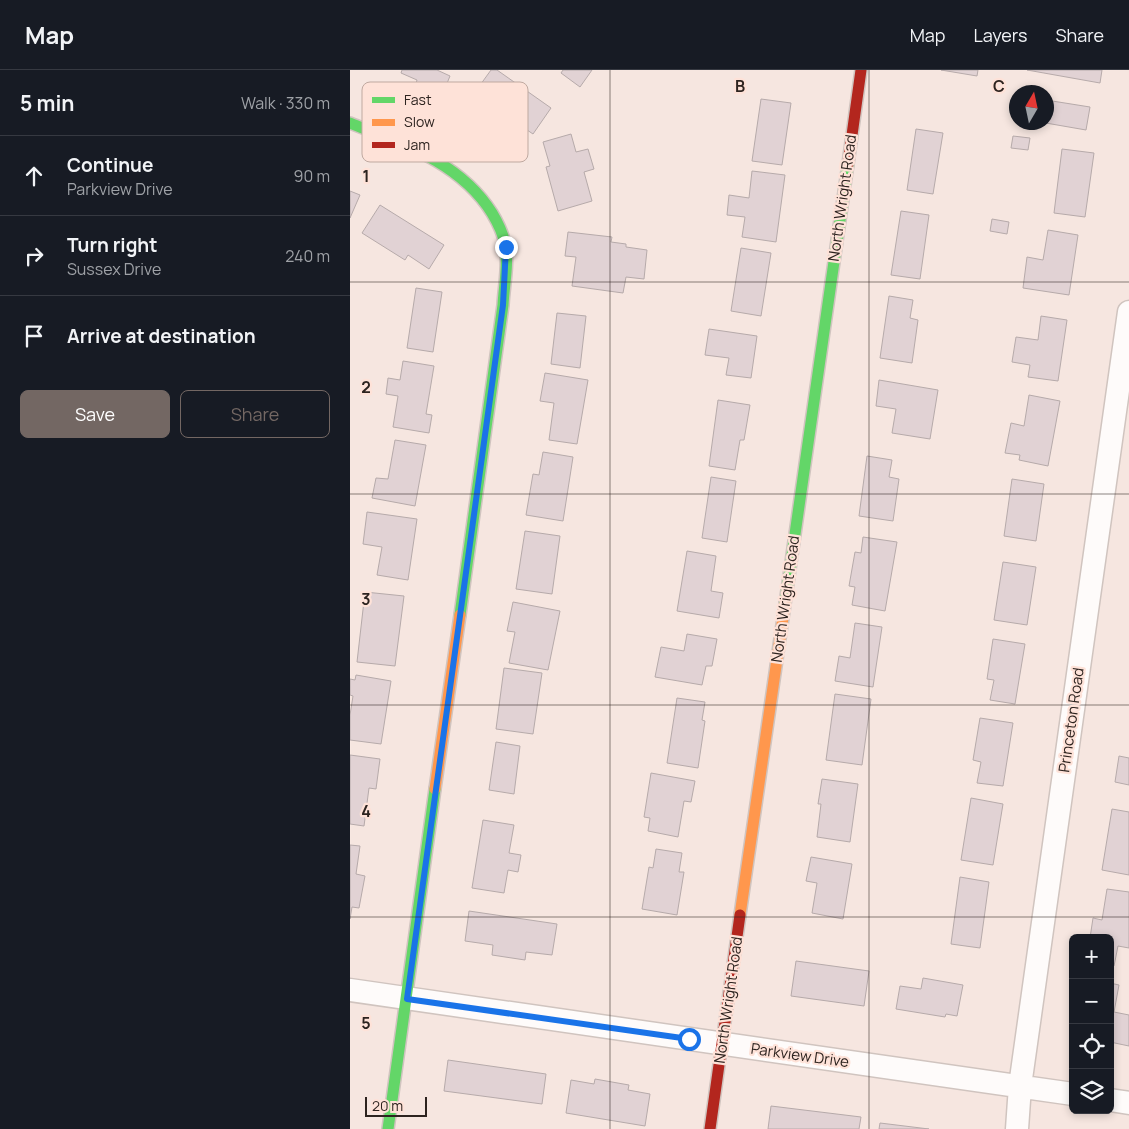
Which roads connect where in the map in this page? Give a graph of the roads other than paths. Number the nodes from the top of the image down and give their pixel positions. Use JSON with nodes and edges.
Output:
{"nodes":[{"id":1,"x":861,"y":70,"type":"edge"},
{"id":2,"x":350,"y":123,"type":"edge"},
{"id":3,"x":362,"y":128,"type":"edge"},
{"id":4,"x":439,"y":162,"type":"edge"},
{"id":5,"x":1128,"y":320,"type":"edge"},
{"id":6,"x":350,"y":990,"type":"edge"},
{"id":7,"x":407,"y":999,"type":"junction"},
{"id":8,"x":722,"y":1044,"type":"junction"},
{"id":9,"x":1020,"y":1086,"type":"junction"},
{"id":10,"x":1069,"y":1093,"type":"edge"},
{"id":11,"x":1114,"y":1101,"type":"edge"},
{"id":12,"x":1129,"y":1103,"type":"edge"},
{"id":13,"x":388,"y":1129,"type":"edge"},
{"id":14,"x":710,"y":1129,"type":"edge"},
{"id":15,"x":1017,"y":1129,"type":"edge"}],
"edges":[{"from":1,"to":8,"type":"street","name":"North Wright Road"},
{"from":2,"to":3,"type":"street"},
{"from":4,"to":7,"type":"street"},
{"from":5,"to":9,"type":"street","name":"Princeton Road"},
{"from":6,"to":7,"type":"street","name":"Parkview Drive"},
{"from":7,"to":8,"type":"street","name":"Parkview Drive"},
{"from":7,"to":13,"type":"street"},
{"from":8,"to":9,"type":"street","name":"Parkview Drive"},
{"from":8,"to":14,"type":"street","name":"North Wright Road"},
{"from":9,"to":10,"type":"street","name":"Parkview Drive"},
{"from":9,"to":15,"type":"street","name":"Princeton Road"},
{"from":11,"to":12,"type":"street"}]}
